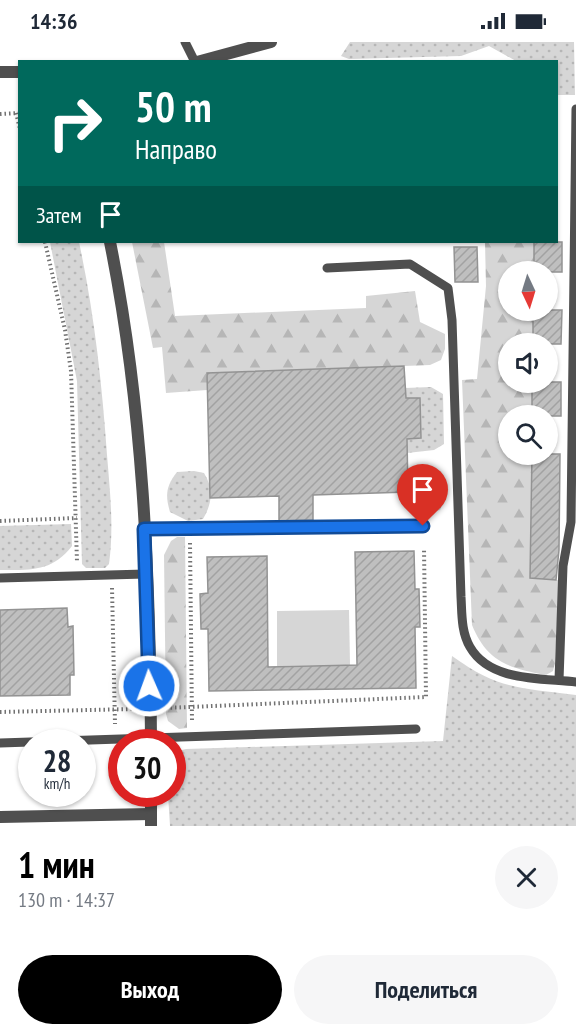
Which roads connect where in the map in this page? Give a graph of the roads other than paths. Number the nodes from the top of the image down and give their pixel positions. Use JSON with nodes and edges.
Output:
{"nodes":[{"id":1,"x":185,"y":42,"type":"edge"},
{"id":2,"x":271,"y":42,"type":"edge"},
{"id":3,"x":195,"y":60,"type":"edge"},
{"id":4,"x":204,"y":60,"type":"edge"},
{"id":5,"x":0,"y":72,"type":"edge"},
{"id":6,"x":18,"y":72,"type":"edge"},
{"id":7,"x":576,"y":109,"type":"edge"},
{"id":8,"x":110,"y":243,"type":"edge"},
{"id":9,"x":327,"y":268,"type":"dead end"},
{"id":10,"x":423,"y":526,"type":"dead end"},
{"id":11,"x":144,"y":529,"type":"junction"},
{"id":12,"x":145,"y":574,"type":"junction"},
{"id":13,"x":0,"y":578,"type":"edge"},
{"id":14,"x":559,"y":680,"type":"junction"},
{"id":15,"x":576,"y":682,"type":"edge"},
{"id":16,"x":151,"y":729,"type":"edge"},
{"id":17,"x":416,"y":729,"type":"dead end"},
{"id":18,"x":186,"y":737,"type":"edge"},
{"id":19,"x":108,"y":740,"type":"edge"},
{"id":20,"x":0,"y":743,"type":"edge"},
{"id":21,"x":0,"y":817,"type":"edge"},
{"id":22,"x":151,"y":820,"type":"edge"}],
"edges":[{"from":1,"to":3,"type":"lane"},
{"from":2,"to":4,"type":"street"},
{"from":5,"to":6,"type":"street"},
{"from":7,"to":14,"type":"lane"},
{"from":8,"to":11,"type":"street"},
{"from":9,"to":14,"type":"lane"},
{"from":10,"to":11,"type":"lane"},
{"from":11,"to":12,"type":"street"},
{"from":12,"to":13,"type":"lane"},
{"from":12,"to":16,"type":"street"},
{"from":14,"to":15,"type":"lane"},
{"from":17,"to":18,"type":"lane"},
{"from":19,"to":20,"type":"lane"},
{"from":21,"to":22,"type":"street"}]}
